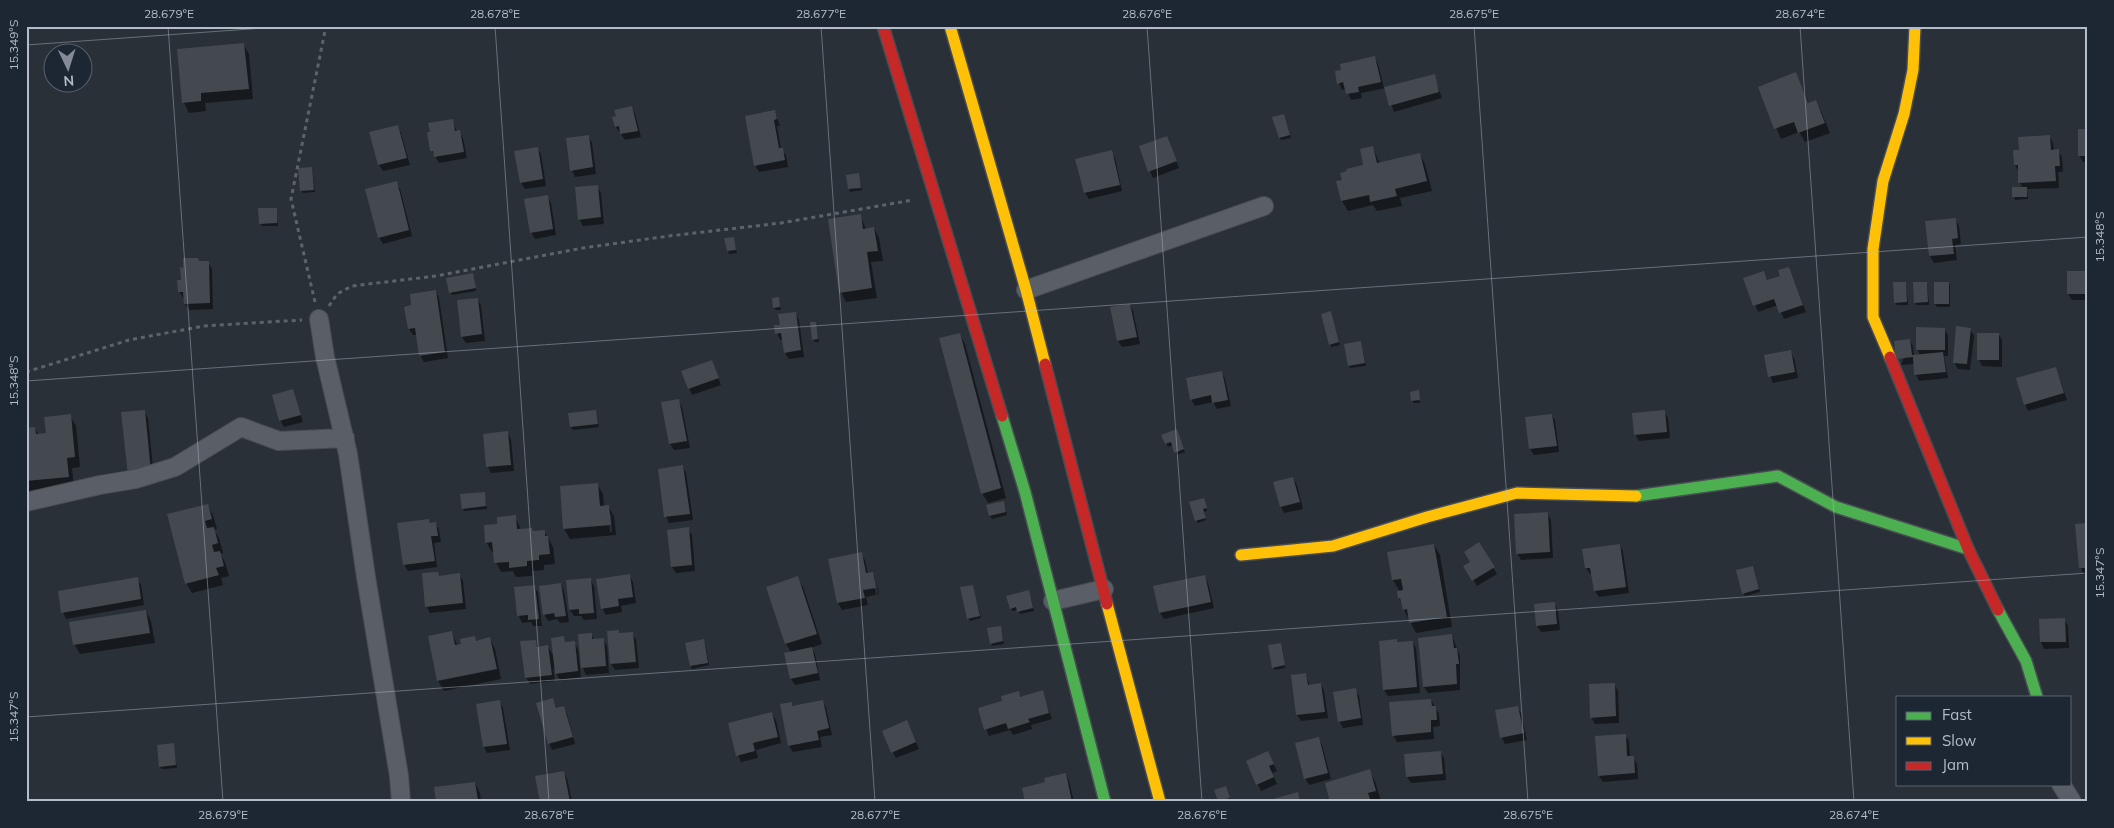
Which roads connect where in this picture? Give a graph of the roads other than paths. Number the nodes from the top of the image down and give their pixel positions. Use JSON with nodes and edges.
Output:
{"nodes":[{"id":1,"x":883,"y":26,"type":"edge"},
{"id":2,"x":950,"y":26,"type":"edge"},
{"id":3,"x":1916,"y":26,"type":"edge"},
{"id":4,"x":1264,"y":206,"type":"dead end"},
{"id":5,"x":1026,"y":290,"type":"junction"},
{"id":6,"x":320,"y":319,"type":"road end"},
{"id":7,"x":345,"y":438,"type":"junction"},
{"id":8,"x":26,"y":502,"type":"edge"},
{"id":9,"x":1968,"y":549,"type":"junction"},
{"id":10,"x":1241,"y":555,"type":"dead end"},
{"id":11,"x":1104,"y":589,"type":"junction"},
{"id":12,"x":1053,"y":602,"type":"junction"},
{"id":13,"x":2037,"y":696,"type":"edge"},
{"id":14,"x":2062,"y":786,"type":"edge"},
{"id":15,"x":401,"y":802,"type":"edge"},
{"id":16,"x":1105,"y":802,"type":"edge"},
{"id":17,"x":1160,"y":802,"type":"edge"},
{"id":18,"x":2072,"y":802,"type":"edge"}],
"edges":[{"from":1,"to":12,"type":"street"},
{"from":2,"to":5,"type":"street"},
{"from":3,"to":9,"type":"street"},
{"from":4,"to":5,"type":"street"},
{"from":5,"to":11,"type":"street"},
{"from":6,"to":7,"type":"street"},
{"from":7,"to":8,"type":"street"},
{"from":7,"to":15,"type":"street"},
{"from":9,"to":10,"type":"street"},
{"from":9,"to":13,"type":"street"},
{"from":11,"to":12,"type":"street"},
{"from":11,"to":17,"type":"street"},
{"from":12,"to":16,"type":"street"},
{"from":14,"to":18,"type":"street"}]}
